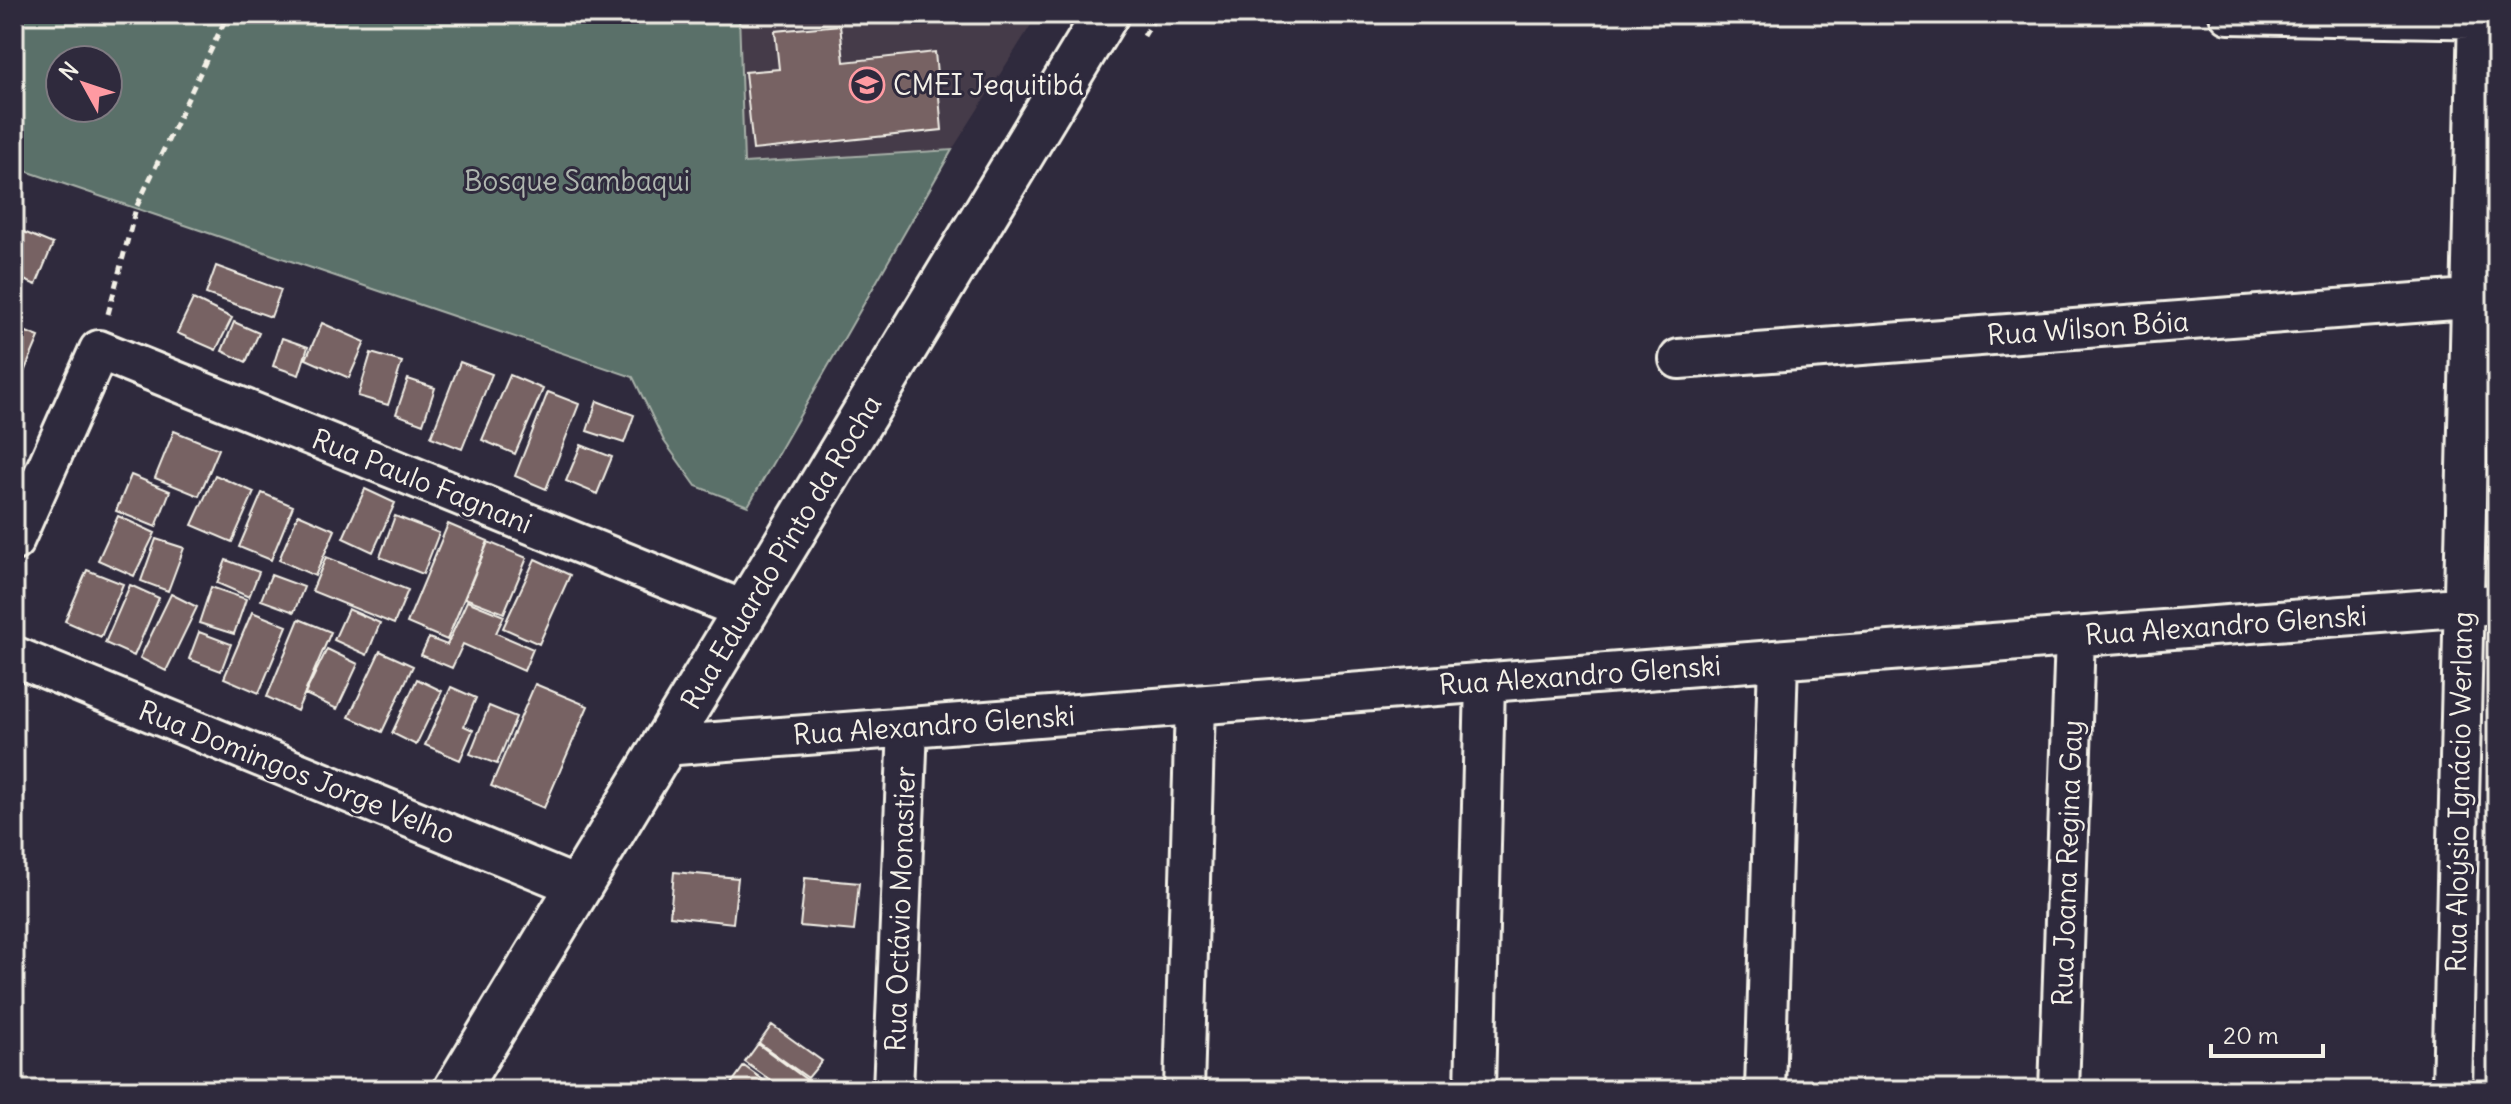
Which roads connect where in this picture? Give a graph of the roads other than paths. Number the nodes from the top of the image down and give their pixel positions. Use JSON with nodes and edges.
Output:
{"nodes":[{"id":1,"x":1106,"y":14,"type":"edge"},
{"id":2,"x":2229,"y":14,"type":"edge"},
{"id":3,"x":2484,"y":17,"type":"edge"},
{"id":4,"x":2484,"y":298,"type":"edge"},
{"id":5,"x":1679,"y":359,"type":"dead end"},
{"id":6,"x":14,"y":541,"type":"edge"},
{"id":7,"x":2480,"y":605,"type":"edge"},
{"id":8,"x":746,"y":611,"type":"junction"},
{"id":9,"x":2075,"y":637,"type":"junction"},
{"id":10,"x":14,"y":656,"type":"edge"},
{"id":11,"x":1778,"y":660,"type":"junction"},
{"id":12,"x":1485,"y":682,"type":"junction"},
{"id":13,"x":1195,"y":705,"type":"junction"},
{"id":14,"x":908,"y":727,"type":"junction"},
{"id":15,"x":664,"y":746,"type":"junction"},
{"id":16,"x":579,"y":887,"type":"junction"},
{"id":17,"x":892,"y":1089,"type":"edge"},
{"id":18,"x":456,"y":1090,"type":"edge"},
{"id":19,"x":1184,"y":1090,"type":"edge"},
{"id":20,"x":1475,"y":1090,"type":"edge"},
{"id":21,"x":1765,"y":1090,"type":"edge"},
{"id":22,"x":2059,"y":1090,"type":"edge"},
{"id":23,"x":2452,"y":1090,"type":"edge"}],
"edges":[{"from":1,"to":8,"type":"main road","name":"Rua Eduardo Pinto da Rocha"},
{"from":2,"to":3,"type":"street"},
{"from":3,"to":4,"type":"street","name":"Rua Aloýsio Ignácio Werlang"},
{"from":4,"to":5,"type":"street","name":"Rua Wilson Bóia"},
{"from":4,"to":7,"type":"street","name":"Rua Aloýsio Ignácio Werlang"},
{"from":6,"to":8,"type":"street","name":"Rua Paulo Fagnani"},
{"from":7,"to":9,"type":"street","name":"Rua Alexandro Glenski"},
{"from":7,"to":23,"type":"street","name":"Rua Aloýsio Ignácio Werlang"},
{"from":8,"to":15,"type":"main road","name":"Rua Eduardo Pinto da Rocha"},
{"from":9,"to":11,"type":"street","name":"Rua Alexandro Glenski"},
{"from":9,"to":22,"type":"street","name":"Rua Joana Regina Gay"},
{"from":10,"to":16,"type":"street","name":"Rua Domingos Jorge Velho"},
{"from":11,"to":12,"type":"street","name":"Rua Alexandro Glenski"},
{"from":11,"to":21,"type":"street"},
{"from":12,"to":13,"type":"street","name":"Rua Alexandro Glenski"},
{"from":12,"to":20,"type":"street"},
{"from":13,"to":14,"type":"street","name":"Rua Alexandro Glenski"},
{"from":13,"to":19,"type":"street"},
{"from":14,"to":15,"type":"street","name":"Rua Alexandro Glenski"},
{"from":14,"to":17,"type":"street","name":"Rua Octávio Monastier"},
{"from":15,"to":16,"type":"main road","name":"Rua Eduardo Pinto da Rocha"},
{"from":16,"to":18,"type":"main road","name":"Rua Eduardo Pinto da Rocha"}]}
